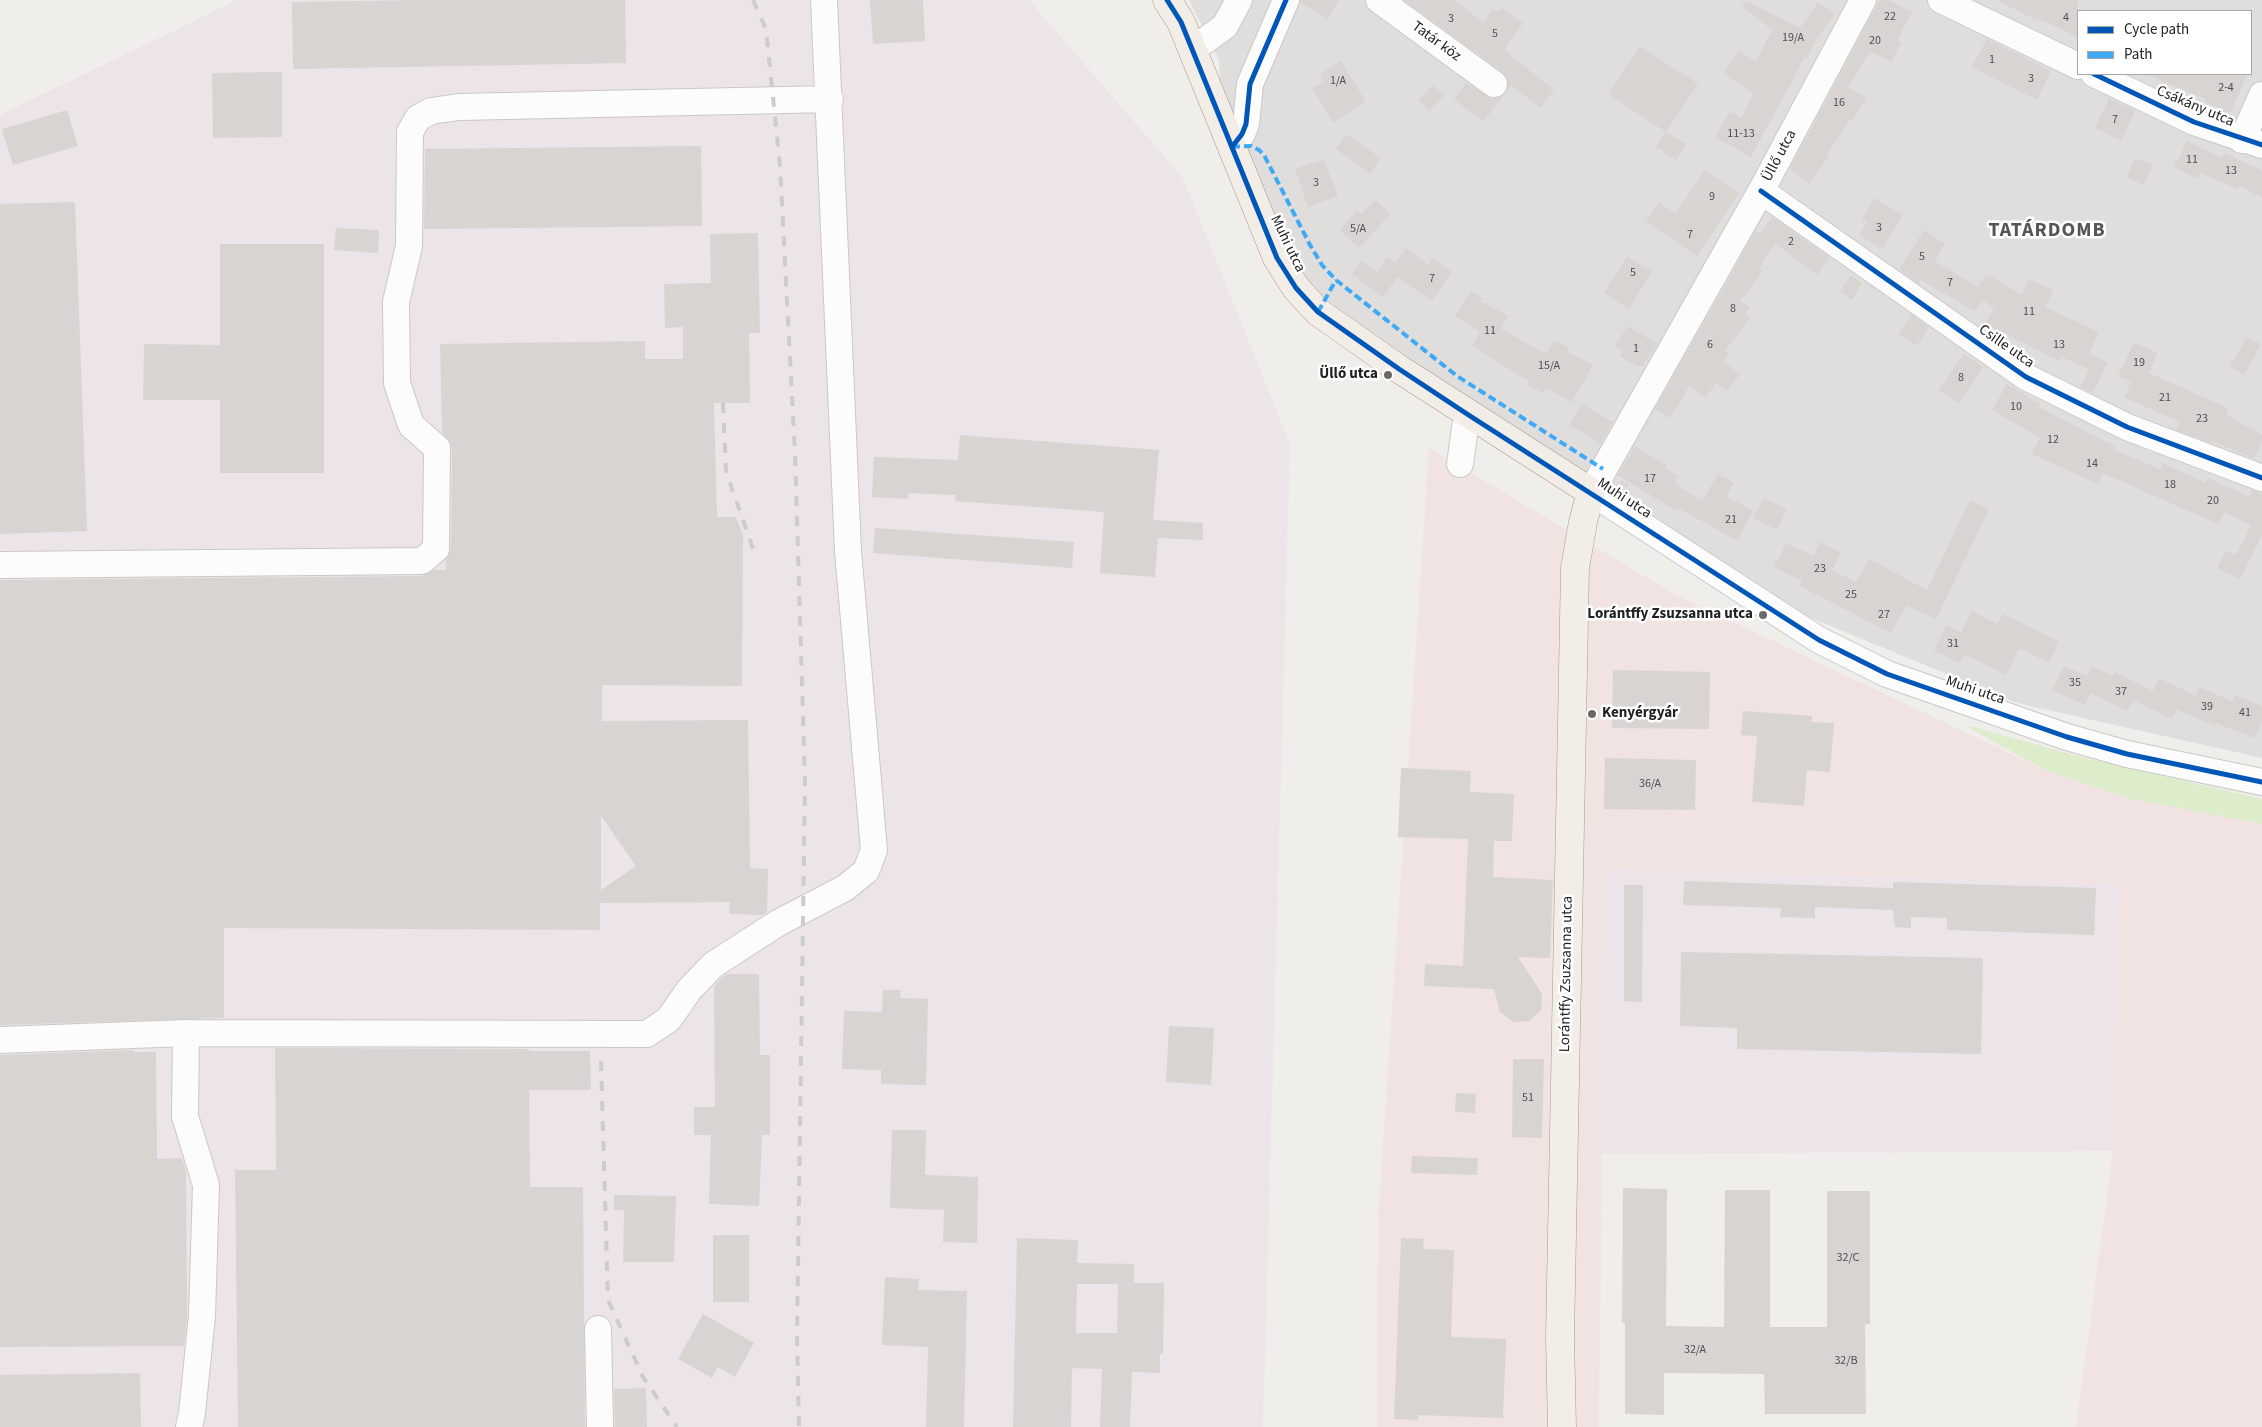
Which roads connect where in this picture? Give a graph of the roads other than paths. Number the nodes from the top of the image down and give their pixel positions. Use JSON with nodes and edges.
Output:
{"nodes":[{"id":1,"x":824,"y":0,"type":"edge"},
{"id":2,"x":1167,"y":0,"type":"edge"},
{"id":3,"x":1239,"y":0,"type":"edge"},
{"id":4,"x":1286,"y":0,"type":"edge"},
{"id":5,"x":1379,"y":0,"type":"edge"},
{"id":6,"x":1863,"y":0,"type":"edge"},
{"id":7,"x":1941,"y":0,"type":"edge"},
{"id":8,"x":1192,"y":50,"type":"junction"},
{"id":9,"x":2077,"y":66,"type":"edge"},
{"id":10,"x":2096,"y":75,"type":"edge"},
{"id":11,"x":1494,"y":84,"type":"dead end"},
{"id":12,"x":2262,"y":95,"type":"edge"},
{"id":13,"x":830,"y":99,"type":"junction"},
{"id":14,"x":2252,"y":142,"type":"edge"},
{"id":15,"x":1232,"y":147,"type":"junction"},
{"id":16,"x":1761,"y":191,"type":"junction"},
{"id":17,"x":1467,"y":414,"type":"junction"},
{"id":18,"x":1460,"y":464,"type":"dead end"},
{"id":19,"x":2262,"y":478,"type":"edge"},
{"id":20,"x":1591,"y":492,"type":"junction"},
{"id":21,"x":0,"y":565,"type":"edge"},
{"id":22,"x":2262,"y":782,"type":"edge"},
{"id":23,"x":186,"y":1033,"type":"junction"},
{"id":24,"x":0,"y":1040,"type":"edge"},
{"id":25,"x":598,"y":1329,"type":"dead end"},
{"id":26,"x":189,"y":1427,"type":"edge"},
{"id":27,"x":600,"y":1427,"type":"edge"},
{"id":28,"x":1562,"y":1427,"type":"edge"}],
"edges":[{"from":1,"to":13,"type":"street"},
{"from":2,"to":8,"type":"main road","name":"Muhi utca"},
{"from":3,"to":8,"type":"street"},
{"from":4,"to":15,"type":"street"},
{"from":5,"to":11,"type":"street","name":"Tatár köz"},
{"from":6,"to":16,"type":"street","name":"Üllő utca"},
{"from":7,"to":9,"type":"street"},
{"from":8,"to":15,"type":"main road","name":"Muhi utca"},
{"from":10,"to":14,"type":"street","name":"Csákány utca"},
{"from":12,"to":14,"type":"street"},
{"from":13,"to":21,"type":"street"},
{"from":13,"to":23,"type":"street"},
{"from":15,"to":17,"type":"main road","name":"Muhi utca"},
{"from":16,"to":19,"type":"street","name":"Csille utca"},
{"from":16,"to":20,"type":"street","name":"Üllő utca"},
{"from":17,"to":18,"type":"street"},
{"from":17,"to":20,"type":"main road","name":"Muhi utca"},
{"from":20,"to":22,"type":"street","name":"Muhi utca"},
{"from":20,"to":28,"type":"main road","name":"Lorántffy Zsuzsanna utca"},
{"from":23,"to":24,"type":"street"},
{"from":23,"to":26,"type":"street"},
{"from":25,"to":27,"type":"street"}]}
